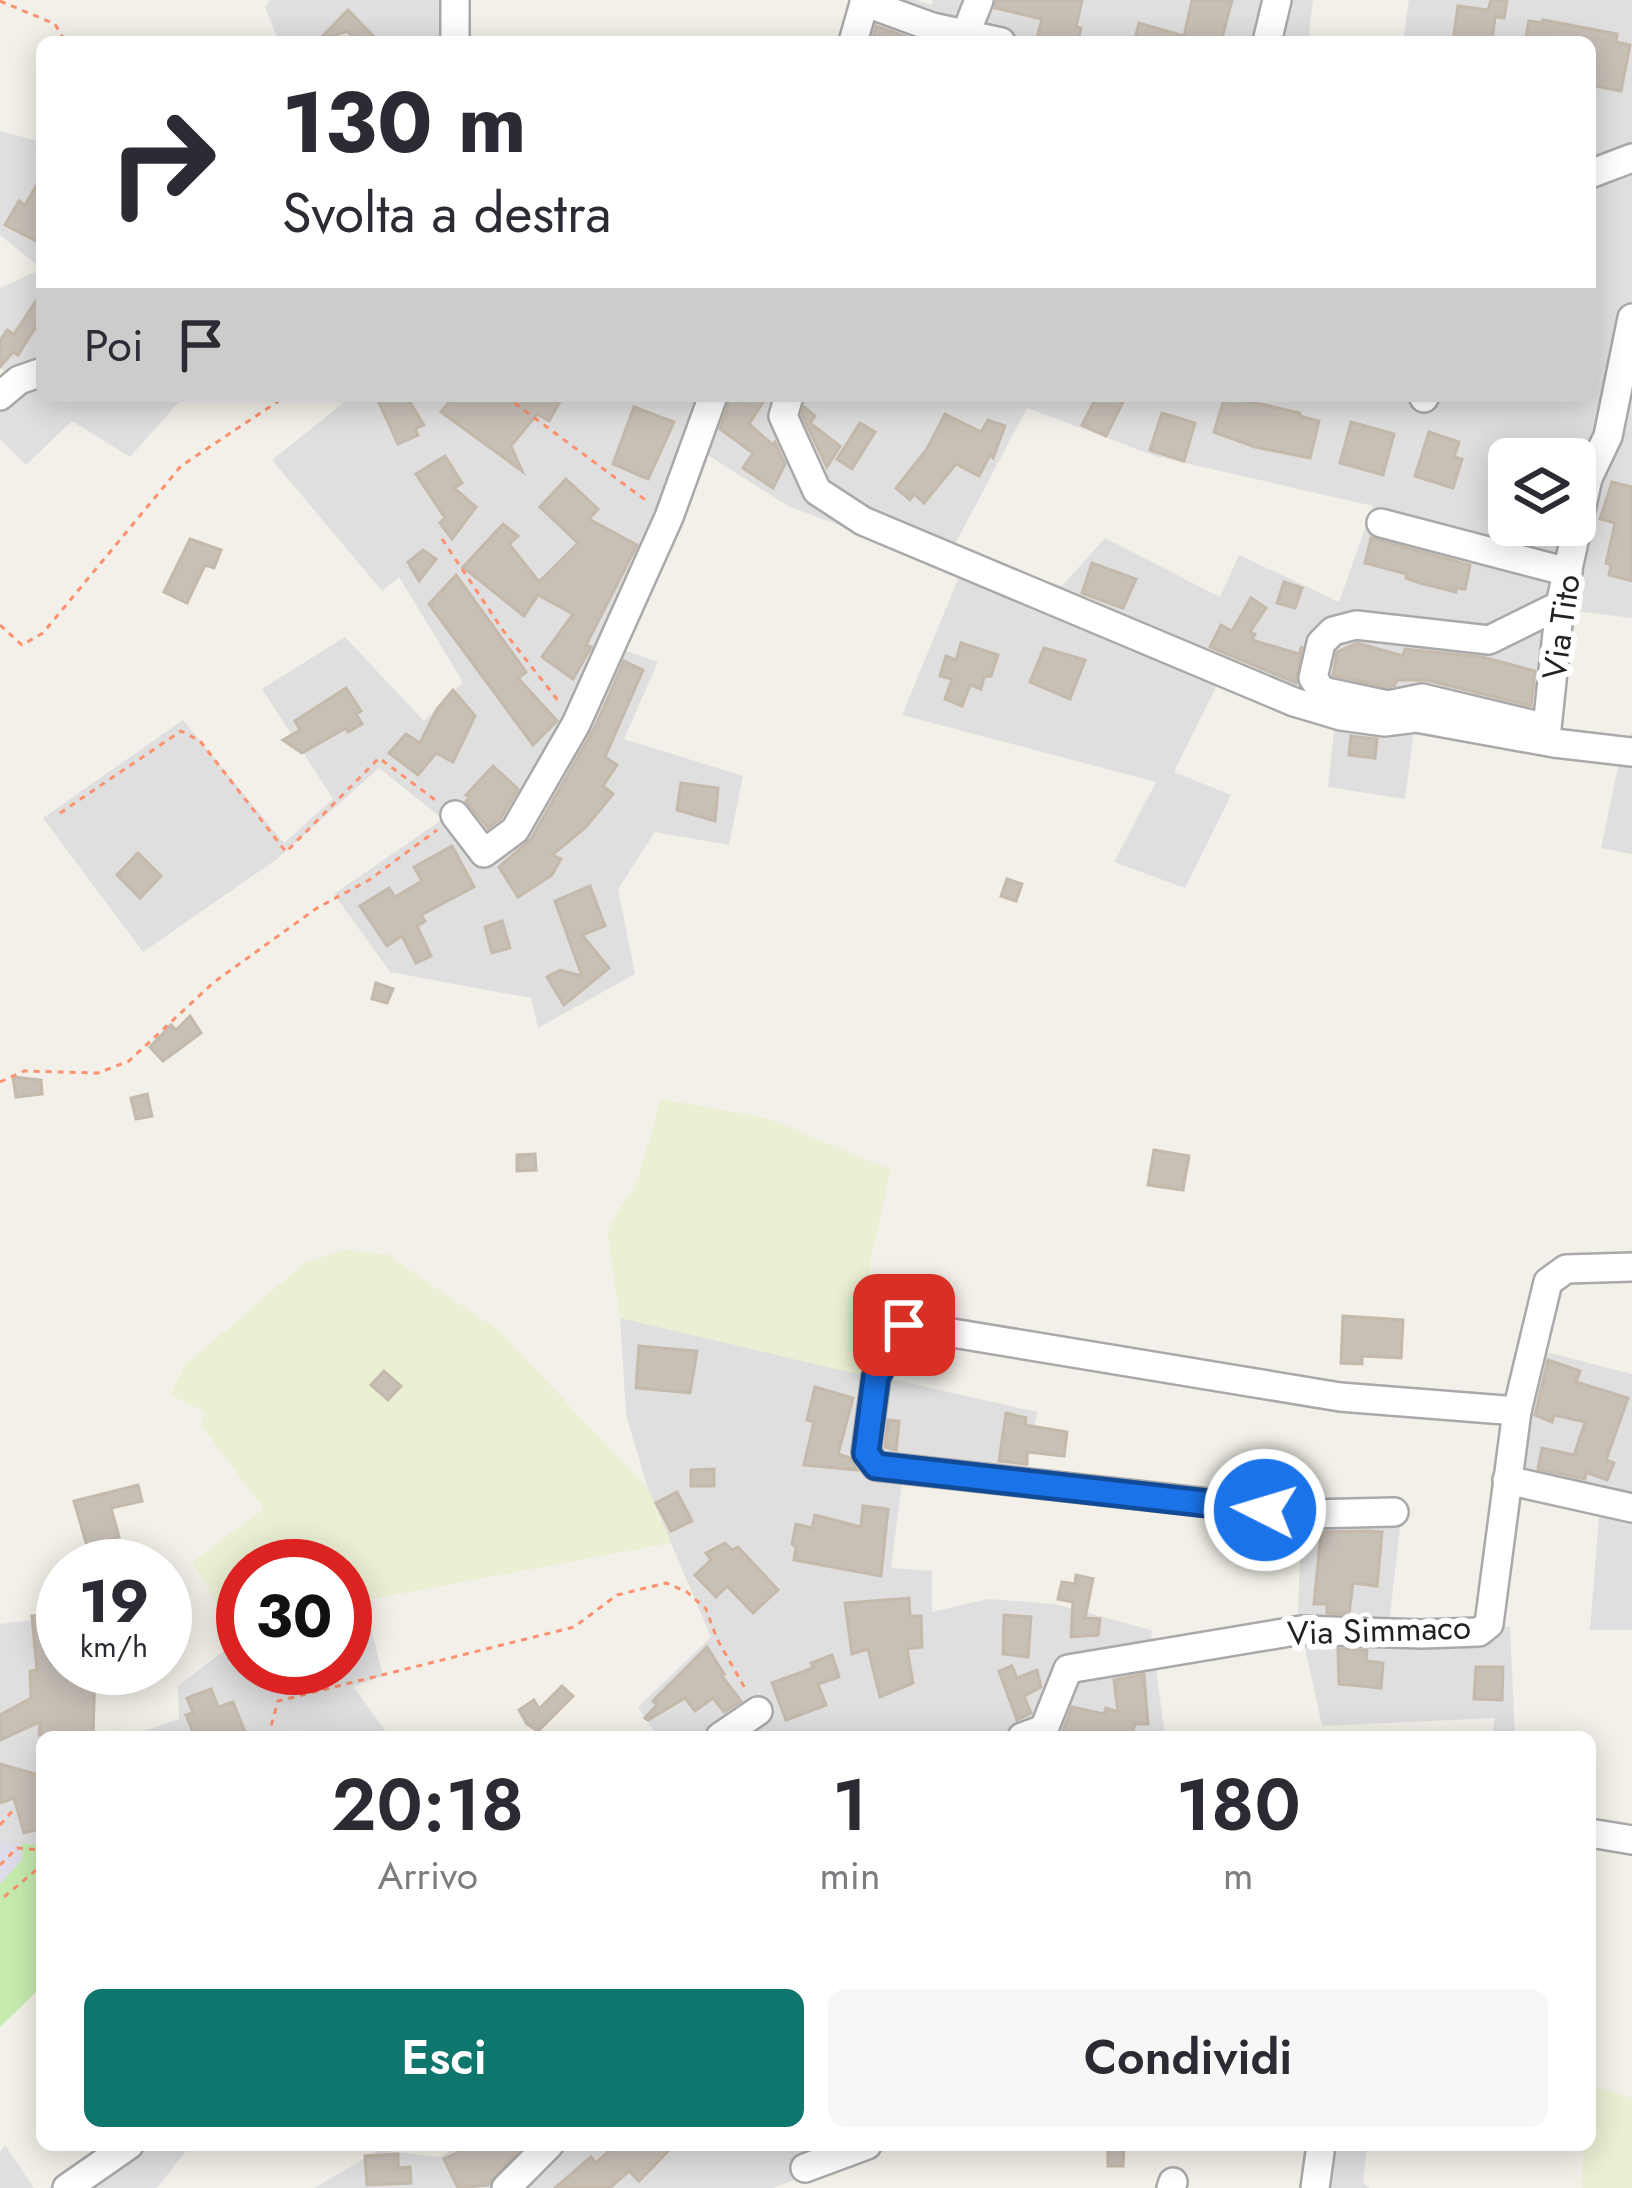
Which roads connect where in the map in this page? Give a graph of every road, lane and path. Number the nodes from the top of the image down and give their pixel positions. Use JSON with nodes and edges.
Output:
{"nodes":[{"id":1,"x":455,"y":0,"type":"edge"},
{"id":2,"x":980,"y":0,"type":"edge"},
{"id":3,"x":1277,"y":0,"type":"edge"},
{"id":4,"x":0,"y":1,"type":"edge"},
{"id":5,"x":865,"y":1,"type":"edge"},
{"id":6,"x":966,"y":33,"type":"junction"},
{"id":7,"x":62,"y":36,"type":"edge"},
{"id":8,"x":455,"y":36,"type":"edge"},
{"id":9,"x":855,"y":36,"type":"edge"},
{"id":10,"x":978,"y":36,"type":"edge"},
{"id":11,"x":1268,"y":36,"type":"edge"},
{"id":12,"x":1632,"y":158,"type":"edge"},
{"id":13,"x":1596,"y":172,"type":"edge"},
{"id":14,"x":1632,"y":319,"type":"edge"},
{"id":15,"x":1627,"y":371,"type":"edge"},
{"id":16,"x":36,"y":374,"type":"edge"},
{"id":17,"x":0,"y":396,"type":"edge"},
{"id":18,"x":277,"y":402,"type":"edge"},
{"id":19,"x":514,"y":402,"type":"edge"},
{"id":20,"x":711,"y":402,"type":"edge"},
{"id":21,"x":787,"y":402,"type":"edge"},
{"id":22,"x":1620,"y":444,"type":"edge"},
{"id":23,"x":669,"y":517,"type":"junction"},
{"id":24,"x":1381,"y":523,"type":"dead end"},
{"id":25,"x":442,"y":539,"type":"dead end"},
{"id":26,"x":1568,"y":572,"type":"junction"},
{"id":27,"x":1561,"y":605,"type":"junction"},
{"id":28,"x":0,"y":625,"type":"edge"},
{"id":29,"x":576,"y":724,"type":"junction"},
{"id":30,"x":1632,"y":752,"type":"edge"},
{"id":31,"x":60,"y":813,"type":"dead end"},
{"id":32,"x":455,"y":815,"type":"junction"},
{"id":33,"x":0,"y":1082,"type":"edge"},
{"id":34,"x":1632,"y":1267,"type":"edge"},
{"id":35,"x":1517,"y":1412,"type":"junction"},
{"id":36,"x":1507,"y":1480,"type":"junction"},
{"id":37,"x":1632,"y":1508,"type":"edge"},
{"id":38,"x":1394,"y":1512,"type":"dead end"},
{"id":39,"x":758,"y":1711,"type":"joint"},
{"id":40,"x":270,"y":1731,"type":"edge"},
{"id":41,"x":729,"y":1731,"type":"edge"},
{"id":42,"x":1038,"y":1731,"type":"edge"},
{"id":43,"x":16,"y":1807,"type":"dead end"},
{"id":44,"x":0,"y":1825,"type":"edge"},
{"id":45,"x":1596,"y":1834,"type":"edge"},
{"id":46,"x":1632,"y":1840,"type":"edge"},
{"id":47,"x":36,"y":1850,"type":"edge"},
{"id":48,"x":0,"y":1865,"type":"edge"},
{"id":49,"x":36,"y":1870,"type":"edge"},
{"id":50,"x":4,"y":1898,"type":"dead end"},
{"id":51,"x":120,"y":2151,"type":"edge"},
{"id":52,"x":542,"y":2151,"type":"edge"},
{"id":53,"x":850,"y":2151,"type":"edge"},
{"id":54,"x":1320,"y":2151,"type":"edge"},
{"id":55,"x":805,"y":2168,"type":"dead end"},
{"id":56,"x":67,"y":2188,"type":"edge"},
{"id":57,"x":506,"y":2188,"type":"edge"},
{"id":58,"x":1315,"y":2188,"type":"edge"}],
"edges":[{"from":1,"to":8,"type":"street"},
{"from":2,"to":6,"type":"street"},
{"from":3,"to":11,"type":"street"},
{"from":4,"to":7,"type":"path"},
{"from":5,"to":6,"type":"street"},
{"from":5,"to":9,"type":"street"},
{"from":6,"to":10,"type":"street"},
{"from":12,"to":13,"type":"street"},
{"from":14,"to":15,"type":"street","name":"Via Tito"},
{"from":15,"to":22,"type":"street","name":"Via Tito"},
{"from":16,"to":17,"type":"street"},
{"from":18,"to":28,"type":"path"},
{"from":19,"to":23,"type":"path"},
{"from":20,"to":23,"type":"street"},
{"from":21,"to":30,"type":"street"},
{"from":22,"to":26,"type":"street","name":"Via Tito"},
{"from":23,"to":29,"type":"street"},
{"from":24,"to":26,"type":"street"},
{"from":25,"to":29,"type":"path"},
{"from":26,"to":27,"type":"street","name":"Via Tito"},
{"from":27,"to":27,"type":"street","name":"Via Tito"},
{"from":29,"to":32,"type":"street"},
{"from":31,"to":32,"type":"path"},
{"from":32,"to":33,"type":"path"},
{"from":34,"to":35,"type":"street","name":"Via Simmaco"},
{"from":35,"to":36,"type":"street","name":"Via Simmaco"},
{"from":35,"to":38,"type":"street"},
{"from":36,"to":37,"type":"street"},
{"from":36,"to":42,"type":"street","name":"Via Simmaco"},
{"from":39,"to":40,"type":"path"},
{"from":39,"to":41,"type":"street"},
{"from":43,"to":44,"type":"path"},
{"from":45,"to":46,"type":"street"},
{"from":47,"to":48,"type":"path"},
{"from":49,"to":50,"type":"path"},
{"from":51,"to":56,"type":"street"},
{"from":52,"to":57,"type":"street"},
{"from":53,"to":55,"type":"street"},
{"from":54,"to":58,"type":"street"}]}
